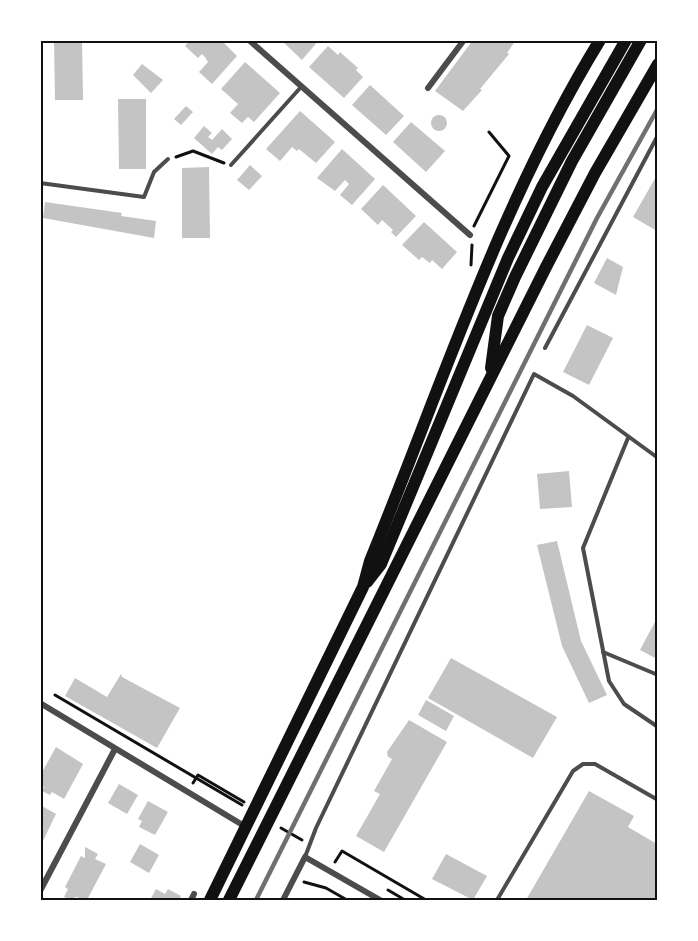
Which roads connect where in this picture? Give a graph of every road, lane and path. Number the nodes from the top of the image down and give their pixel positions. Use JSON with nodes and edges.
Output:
{"nodes":[{"id":1,"x":249,"y":40,"type":"edge"},
{"id":2,"x":464,"y":40,"type":"edge"},
{"id":3,"x":600,"y":40,"type":"edge"},
{"id":4,"x":626,"y":40,"type":"edge"},
{"id":5,"x":641,"y":40,"type":"edge"},
{"id":6,"x":657,"y":64,"type":"edge"},
{"id":7,"x":301,"y":87,"type":"junction"},
{"id":8,"x":428,"y":88,"type":"dead end"},
{"id":9,"x":489,"y":132,"type":"dead end"},
{"id":10,"x":657,"y":135,"type":"edge"},
{"id":11,"x":168,"y":159,"type":"joint"},
{"id":12,"x":231,"y":165,"type":"joint"},
{"id":13,"x":40,"y":183,"type":"edge"},
{"id":14,"x":470,"y":235,"type":"junction"},
{"id":15,"x":471,"y":268,"type":"dead end"},
{"id":16,"x":545,"y":348,"type":"dead end"},
{"id":17,"x":490,"y":378,"type":"junction"},
{"id":18,"x":628,"y":438,"type":"junction"},
{"id":19,"x":657,"y":458,"type":"edge"},
{"id":20,"x":363,"y":587,"type":"junction"},
{"id":21,"x":602,"y":652,"type":"junction"},
{"id":22,"x":657,"y":675,"type":"edge"},
{"id":23,"x":55,"y":695,"type":"dead end"},
{"id":24,"x":40,"y":703,"type":"edge"},
{"id":25,"x":657,"y":727,"type":"edge"},
{"id":26,"x":115,"y":749,"type":"junction"},
{"id":27,"x":153,"y":753,"type":"dead end"},
{"id":28,"x":249,"y":792,"type":"dead end"},
{"id":29,"x":187,"y":793,"type":"junction"},
{"id":30,"x":657,"y":800,"type":"edge"},
{"id":31,"x":246,"y":827,"type":"junction"},
{"id":32,"x":305,"y":857,"type":"junction"},
{"id":33,"x":330,"y":872,"type":"junction"},
{"id":34,"x":293,"y":878,"type":"junction"},
{"id":35,"x":40,"y":891,"type":"edge"},
{"id":36,"x":210,"y":900,"type":"edge"},
{"id":37,"x":229,"y":900,"type":"edge"},
{"id":38,"x":283,"y":900,"type":"edge"},
{"id":39,"x":347,"y":900,"type":"edge"},
{"id":40,"x":380,"y":900,"type":"edge"},
{"id":41,"x":426,"y":900,"type":"edge"},
{"id":42,"x":497,"y":900,"type":"edge"}],
"edges":[{"from":1,"to":7,"type":"street"},
{"from":2,"to":8,"type":"street"},
{"from":3,"to":20,"type":"main road"},
{"from":4,"to":20,"type":"main road"},
{"from":5,"to":17,"type":"main road"},
{"from":6,"to":17,"type":"main road"},
{"from":7,"to":12,"type":"lane"},
{"from":7,"to":14,"type":"street"},
{"from":9,"to":14,"type":"path"},
{"from":10,"to":16,"type":"lane"},
{"from":11,"to":12,"type":"path"},
{"from":11,"to":13,"type":"lane"},
{"from":14,"to":15,"type":"path"},
{"from":17,"to":37,"type":"main road"},
{"from":18,"to":19,"type":"lane"},
{"from":18,"to":21,"type":"lane"},
{"from":18,"to":32,"type":"lane"},
{"from":20,"to":31,"type":"main road"},
{"from":21,"to":22,"type":"lane"},
{"from":21,"to":25,"type":"lane"},
{"from":23,"to":27,"type":"path"},
{"from":24,"to":26,"type":"street"},
{"from":26,"to":29,"type":"street"},
{"from":26,"to":35,"type":"street"},
{"from":28,"to":29,"type":"path"},
{"from":29,"to":31,"type":"street"},
{"from":30,"to":42,"type":"lane"},
{"from":31,"to":36,"type":"main road"},
{"from":32,"to":33,"type":"street"},
{"from":32,"to":34,"type":"street"},
{"from":33,"to":40,"type":"street"},
{"from":33,"to":41,"type":"path"},
{"from":34,"to":38,"type":"street"},
{"from":34,"to":39,"type":"path"}]}
